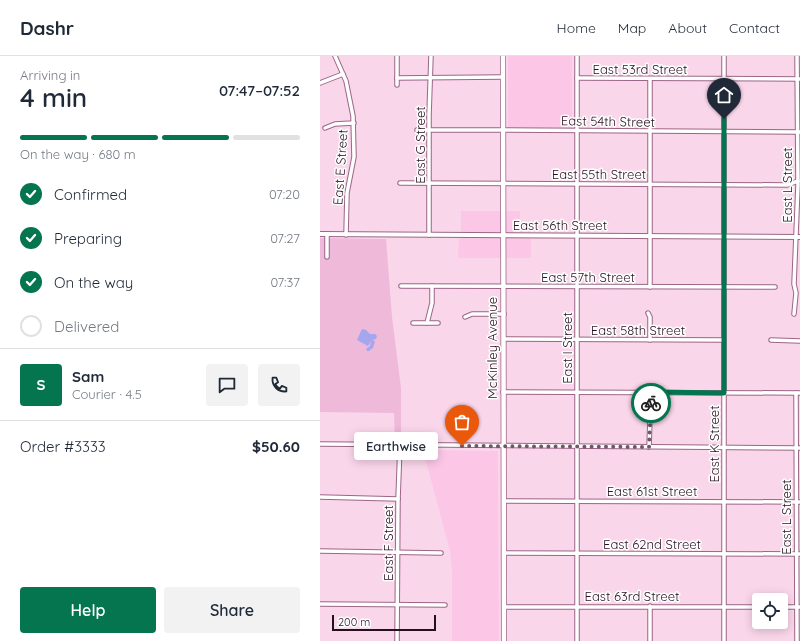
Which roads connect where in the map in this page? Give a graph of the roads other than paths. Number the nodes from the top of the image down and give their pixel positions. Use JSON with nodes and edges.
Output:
{"nodes":[{"id":1,"x":335,"y":56,"type":"edge"},
{"id":2,"x":397,"y":56,"type":"edge"},
{"id":3,"x":432,"y":56,"type":"edge"},
{"id":4,"x":503,"y":56,"type":"edge"},
{"id":5,"x":577,"y":56,"type":"edge"},
{"id":6,"x":724,"y":56,"type":"edge"},
{"id":7,"x":797,"y":56,"type":"edge"},
{"id":8,"x":343,"y":74,"type":"junction"},
{"id":9,"x":503,"y":77,"type":"junction"},
{"id":10,"x":397,"y":78,"type":"junction"},
{"id":11,"x":430,"y":78,"type":"junction"},
{"id":12,"x":577,"y":78,"type":"junction"},
{"id":13,"x":650,"y":79,"type":"junction"},
{"id":14,"x":724,"y":79,"type":"junction"},
{"id":15,"x":798,"y":79,"type":"edge"},
{"id":16,"x":320,"y":83,"type":"edge"},
{"id":17,"x":397,"y":85,"type":"dead end"},
{"id":18,"x":354,"y":123,"type":"junction"},
{"id":19,"x":325,"y":128,"type":"dead end"},
{"id":20,"x":417,"y":130,"type":"dead end"},
{"id":21,"x":430,"y":130,"type":"junction"},
{"id":22,"x":504,"y":130,"type":"junction"},
{"id":23,"x":576,"y":130,"type":"junction"},
{"id":24,"x":650,"y":131,"type":"junction"},
{"id":25,"x":723,"y":132,"type":"junction"},
{"id":26,"x":798,"y":132,"type":"edge"},
{"id":27,"x":798,"y":181,"type":"junction"},
{"id":28,"x":430,"y":182,"type":"junction"},
{"id":29,"x":400,"y":183,"type":"dead end"},
{"id":30,"x":504,"y":183,"type":"junction"},
{"id":31,"x":577,"y":183,"type":"junction"},
{"id":32,"x":650,"y":184,"type":"junction"},
{"id":33,"x":723,"y":184,"type":"junction"},
{"id":34,"x":320,"y":234,"type":"edge"},
{"id":35,"x":327,"y":234,"type":"junction"},
{"id":36,"x":346,"y":235,"type":"junction"},
{"id":37,"x":429,"y":235,"type":"junction"},
{"id":38,"x":503,"y":235,"type":"junction"},
{"id":39,"x":577,"y":235,"type":"junction"},
{"id":40,"x":650,"y":236,"type":"junction"},
{"id":41,"x":724,"y":237,"type":"junction"},
{"id":42,"x":798,"y":237,"type":"edge"},
{"id":43,"x":327,"y":257,"type":"dead end"},
{"id":44,"x":401,"y":286,"type":"dead end"},
{"id":45,"x":432,"y":286,"type":"junction"},
{"id":46,"x":504,"y":287,"type":"junction"},
{"id":47,"x":577,"y":287,"type":"junction"},
{"id":48,"x":650,"y":287,"type":"junction"},
{"id":49,"x":724,"y":287,"type":"junction"},
{"id":50,"x":775,"y":287,"type":"dead end"},
{"id":51,"x":648,"y":313,"type":"dead end"},
{"id":52,"x":504,"y":314,"type":"junction"},
{"id":53,"x":794,"y":314,"type":"dead end"},
{"id":54,"x":465,"y":317,"type":"dead end"},
{"id":55,"x":413,"y":323,"type":"dead end"},
{"id":56,"x":427,"y":323,"type":"junction"},
{"id":57,"x":438,"y":323,"type":"dead end"},
{"id":58,"x":504,"y":339,"type":"junction"},
{"id":59,"x":577,"y":340,"type":"junction"},
{"id":60,"x":650,"y":340,"type":"junction"},
{"id":61,"x":723,"y":340,"type":"junction"},
{"id":62,"x":771,"y":340,"type":"dead end"},
{"id":63,"x":800,"y":341,"type":"edge"},
{"id":64,"x":503,"y":392,"type":"junction"},
{"id":65,"x":577,"y":392,"type":"junction"},
{"id":66,"x":651,"y":392,"type":"junction"},
{"id":67,"x":724,"y":393,"type":"junction"},
{"id":68,"x":798,"y":393,"type":"edge"},
{"id":69,"x":320,"y":444,"type":"edge"},
{"id":70,"x":400,"y":445,"type":"junction"},
{"id":71,"x":504,"y":446,"type":"junction"},
{"id":72,"x":577,"y":447,"type":"junction"},
{"id":73,"x":649,"y":447,"type":"junction"},
{"id":74,"x":724,"y":447,"type":"junction"},
{"id":75,"x":798,"y":448,"type":"edge"},
{"id":76,"x":320,"y":498,"type":"edge"},
{"id":77,"x":398,"y":499,"type":"junction"},
{"id":78,"x":504,"y":501,"type":"junction"},
{"id":79,"x":577,"y":501,"type":"junction"},
{"id":80,"x":724,"y":501,"type":"junction"},
{"id":81,"x":798,"y":502,"type":"edge"},
{"id":82,"x":320,"y":551,"type":"edge"},
{"id":83,"x":398,"y":552,"type":"junction"},
{"id":84,"x":441,"y":553,"type":"dead end"},
{"id":85,"x":504,"y":553,"type":"junction"},
{"id":86,"x":577,"y":553,"type":"junction"},
{"id":87,"x":724,"y":554,"type":"junction"},
{"id":88,"x":798,"y":554,"type":"edge"},
{"id":89,"x":320,"y":604,"type":"edge"},
{"id":90,"x":397,"y":604,"type":"junction"},
{"id":91,"x":445,"y":605,"type":"dead end"},
{"id":92,"x":577,"y":606,"type":"junction"},
{"id":93,"x":650,"y":606,"type":"junction"},
{"id":94,"x":724,"y":606,"type":"junction"},
{"id":95,"x":504,"y":607,"type":"junction"},
{"id":96,"x":752,"y":607,"type":"edge"},
{"id":97,"x":798,"y":607,"type":"edge"},
{"id":98,"x":397,"y":641,"type":"edge"},
{"id":99,"x":504,"y":641,"type":"edge"},
{"id":100,"x":577,"y":641,"type":"edge"},
{"id":101,"x":650,"y":641,"type":"edge"},
{"id":102,"x":724,"y":641,"type":"edge"},
{"id":103,"x":796,"y":641,"type":"edge"}],
"edges":[{"from":1,"to":8,"type":"street","name":"East E Street"},
{"from":2,"to":10,"type":"street"},
{"from":3,"to":11,"type":"street","name":"East G Street"},
{"from":4,"to":9,"type":"main road","name":"McKinley Avenue"},
{"from":5,"to":12,"type":"street","name":"East I Street"},
{"from":6,"to":14,"type":"street","name":"East K Street"},
{"from":7,"to":15,"type":"street","name":"East L Street"},
{"from":8,"to":16,"type":"street"},
{"from":8,"to":18,"type":"street","name":"East E Street"},
{"from":9,"to":11,"type":"street"},
{"from":9,"to":22,"type":"main road","name":"McKinley Avenue"},
{"from":10,"to":11,"type":"street"},
{"from":10,"to":17,"type":"street"},
{"from":11,"to":21,"type":"street","name":"East G Street"},
{"from":12,"to":13,"type":"street","name":"East 53rd Street"},
{"from":12,"to":23,"type":"street","name":"East I Street"},
{"from":13,"to":14,"type":"street","name":"East 53rd Street"},
{"from":13,"to":24,"type":"street"},
{"from":14,"to":15,"type":"street","name":"East 53rd Street"},
{"from":14,"to":25,"type":"street","name":"East K Street"},
{"from":15,"to":26,"type":"street","name":"East L Street"},
{"from":18,"to":19,"type":"street"},
{"from":18,"to":36,"type":"street","name":"East E Street"},
{"from":20,"to":21,"type":"street","name":"East 54th Street"},
{"from":21,"to":22,"type":"street","name":"East 54th Street"},
{"from":21,"to":28,"type":"street","name":"East G Street"},
{"from":22,"to":23,"type":"street","name":"East 54th Street"},
{"from":22,"to":30,"type":"main road","name":"McKinley Avenue"},
{"from":23,"to":24,"type":"street","name":"East 54th Street"},
{"from":23,"to":31,"type":"street","name":"East I Street"},
{"from":24,"to":25,"type":"street","name":"East 54th Street"},
{"from":24,"to":32,"type":"street"},
{"from":25,"to":26,"type":"street","name":"East 54th Street"},
{"from":25,"to":33,"type":"street","name":"East K Street"},
{"from":26,"to":27,"type":"street","name":"East L Street"},
{"from":27,"to":33,"type":"street","name":"East 55th Street"},
{"from":27,"to":42,"type":"street","name":"East L Street"},
{"from":28,"to":29,"type":"street","name":"East 55th Street"},
{"from":28,"to":30,"type":"street","name":"East 55th Street"},
{"from":28,"to":37,"type":"street","name":"East G Street"},
{"from":30,"to":31,"type":"street","name":"East 55th Street"},
{"from":30,"to":38,"type":"main road","name":"McKinley Avenue"},
{"from":31,"to":32,"type":"street","name":"East 55th Street"},
{"from":31,"to":39,"type":"street","name":"East I Street"},
{"from":32,"to":33,"type":"street","name":"East 55th Street"},
{"from":32,"to":40,"type":"street"},
{"from":33,"to":41,"type":"street","name":"East K Street"},
{"from":34,"to":35,"type":"street","name":"East 56th Street"},
{"from":35,"to":36,"type":"street","name":"East 56th Street"},
{"from":35,"to":43,"type":"street"},
{"from":36,"to":37,"type":"street","name":"East 56th Street"},
{"from":37,"to":38,"type":"street","name":"East 56th Street"},
{"from":38,"to":39,"type":"street","name":"East 56th Street"},
{"from":38,"to":46,"type":"main road","name":"McKinley Avenue"},
{"from":39,"to":40,"type":"street","name":"East 56th Street"},
{"from":39,"to":47,"type":"street","name":"East I Street"},
{"from":40,"to":41,"type":"street","name":"East 56th Street"},
{"from":40,"to":48,"type":"street"},
{"from":41,"to":42,"type":"street","name":"East 56th Street"},
{"from":41,"to":49,"type":"street","name":"East K Street"},
{"from":42,"to":53,"type":"street","name":"East L Street"},
{"from":44,"to":45,"type":"street","name":"East 57th Street"},
{"from":45,"to":46,"type":"street","name":"East 57th Street"},
{"from":45,"to":56,"type":"street"},
{"from":46,"to":47,"type":"street","name":"East 57th Street"},
{"from":46,"to":52,"type":"main road","name":"McKinley Avenue"},
{"from":47,"to":48,"type":"street","name":"East 57th Street"},
{"from":47,"to":59,"type":"street","name":"East I Street"},
{"from":48,"to":49,"type":"street","name":"East 57th Street"},
{"from":49,"to":50,"type":"street","name":"East 57th Street"},
{"from":49,"to":61,"type":"street","name":"East K Street"},
{"from":51,"to":60,"type":"street"},
{"from":52,"to":54,"type":"street"},
{"from":52,"to":58,"type":"main road","name":"McKinley Avenue"},
{"from":55,"to":56,"type":"street"},
{"from":56,"to":57,"type":"street"},
{"from":58,"to":59,"type":"street","name":"East 58th Street"},
{"from":58,"to":64,"type":"main road","name":"McKinley Avenue"},
{"from":59,"to":60,"type":"street","name":"East 58th Street"},
{"from":59,"to":65,"type":"street","name":"East I Street"},
{"from":60,"to":61,"type":"street","name":"East 58th Street"},
{"from":61,"to":67,"type":"street","name":"East K Street"},
{"from":62,"to":63,"type":"street"},
{"from":64,"to":65,"type":"street"},
{"from":64,"to":71,"type":"main road","name":"McKinley Avenue"},
{"from":65,"to":66,"type":"street"},
{"from":65,"to":72,"type":"street","name":"East I Street"},
{"from":66,"to":67,"type":"street"},
{"from":66,"to":73,"type":"street"},
{"from":67,"to":68,"type":"street"},
{"from":67,"to":74,"type":"street","name":"East K Street"},
{"from":68,"to":75,"type":"street","name":"East L Street"},
{"from":69,"to":70,"type":"street"},
{"from":70,"to":71,"type":"street"},
{"from":70,"to":77,"type":"street","name":"East F Street"},
{"from":71,"to":72,"type":"street"},
{"from":71,"to":78,"type":"main road","name":"McKinley Avenue"},
{"from":72,"to":73,"type":"street"},
{"from":72,"to":79,"type":"street","name":"East I Street"},
{"from":73,"to":74,"type":"street"},
{"from":74,"to":75,"type":"street"},
{"from":74,"to":80,"type":"street","name":"East K Street"},
{"from":75,"to":81,"type":"street","name":"East L Street"},
{"from":76,"to":77,"type":"street"},
{"from":77,"to":83,"type":"street","name":"East F Street"},
{"from":78,"to":79,"type":"street","name":"East 61st Street"},
{"from":78,"to":85,"type":"main road","name":"McKinley Avenue"},
{"from":79,"to":80,"type":"street","name":"East 61st Street"},
{"from":79,"to":86,"type":"street","name":"East I Street"},
{"from":80,"to":81,"type":"street","name":"East 61st Street"},
{"from":80,"to":87,"type":"street","name":"East K Street"},
{"from":81,"to":88,"type":"street","name":"East L Street"},
{"from":82,"to":83,"type":"street"},
{"from":83,"to":84,"type":"street"},
{"from":83,"to":90,"type":"street","name":"East F Street"},
{"from":85,"to":86,"type":"street","name":"East 62nd Street"},
{"from":85,"to":95,"type":"main road","name":"McKinley Avenue"},
{"from":86,"to":87,"type":"street","name":"East 62nd Street"},
{"from":86,"to":92,"type":"street","name":"East I Street"},
{"from":87,"to":88,"type":"street","name":"East 62nd Street"},
{"from":87,"to":94,"type":"street","name":"East K Street"},
{"from":88,"to":97,"type":"street","name":"East L Street"},
{"from":89,"to":90,"type":"street"},
{"from":90,"to":91,"type":"street"},
{"from":90,"to":98,"type":"street","name":"East F Street"},
{"from":92,"to":93,"type":"street","name":"East 63rd Street"},
{"from":92,"to":95,"type":"street","name":"East 63rd Street"},
{"from":92,"to":100,"type":"street","name":"East I Street"},
{"from":93,"to":94,"type":"street","name":"East 63rd Street"},
{"from":93,"to":101,"type":"street"},
{"from":94,"to":96,"type":"street","name":"East 63rd Street"},
{"from":94,"to":102,"type":"street","name":"East K Street"},
{"from":95,"to":99,"type":"main road","name":"McKinley Avenue"},
{"from":97,"to":103,"type":"street","name":"East L Street"}]}
